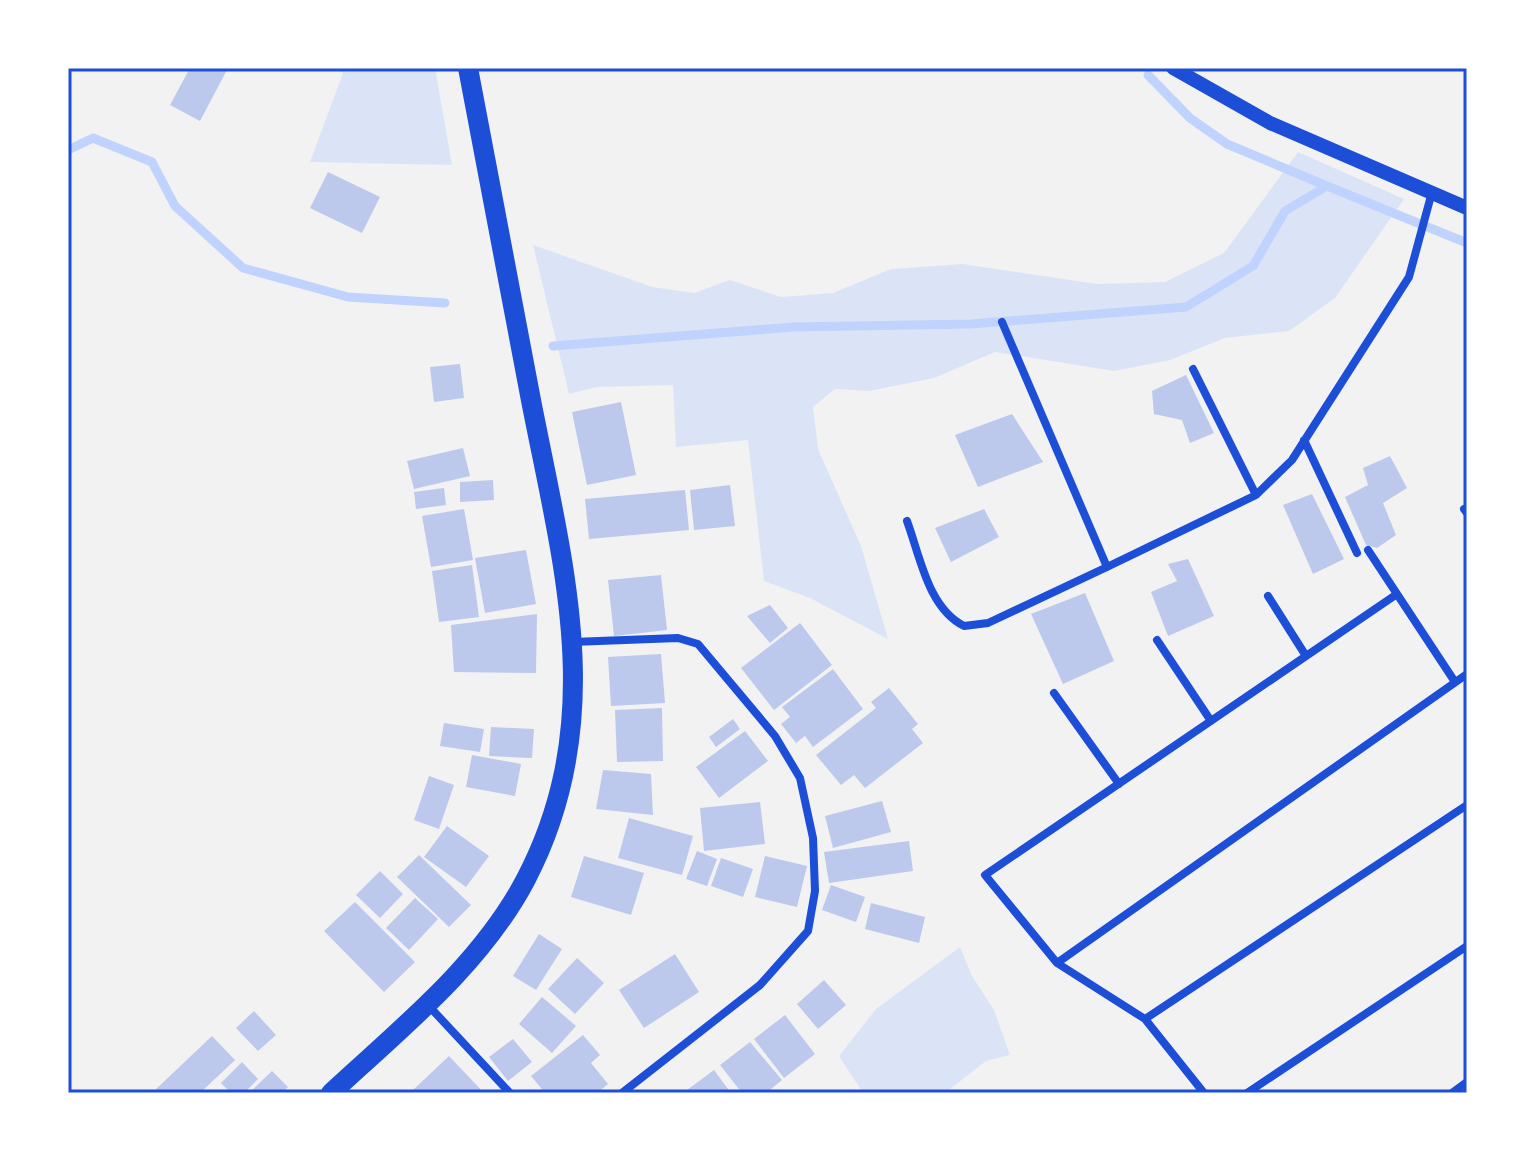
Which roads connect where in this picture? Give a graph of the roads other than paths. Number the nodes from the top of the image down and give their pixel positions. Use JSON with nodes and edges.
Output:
{"nodes":[{"id":1,"x":468,"y":68,"type":"edge"},
{"id":2,"x":1173,"y":68,"type":"edge"},
{"id":3,"x":1430,"y":199,"type":"junction"},
{"id":4,"x":1467,"y":208,"type":"edge"},
{"id":5,"x":1002,"y":322,"type":"dead end"},
{"id":6,"x":1193,"y":369,"type":"dead end"},
{"id":7,"x":1304,"y":440,"type":"junction"},
{"id":8,"x":1256,"y":495,"type":"junction"},
{"id":9,"x":907,"y":521,"type":"dead end"},
{"id":10,"x":1368,"y":550,"type":"dead end"},
{"id":11,"x":1357,"y":553,"type":"dead end"},
{"id":12,"x":1107,"y":567,"type":"junction"},
{"id":13,"x":1397,"y":594,"type":"junction"},
{"id":14,"x":1268,"y":596,"type":"dead end"},
{"id":15,"x":1157,"y":640,"type":"dead end"},
{"id":16,"x":572,"y":642,"type":"junction"},
{"id":17,"x":1306,"y":656,"type":"junction"},
{"id":18,"x":1467,"y":674,"type":"edge"},
{"id":19,"x":1455,"y":682,"type":"junction"},
{"id":20,"x":1054,"y":693,"type":"dead end"},
{"id":21,"x":1211,"y":721,"type":"junction"},
{"id":22,"x":1119,"y":784,"type":"junction"},
{"id":23,"x":1467,"y":805,"type":"edge"},
{"id":24,"x":1467,"y":946,"type":"edge"},
{"id":25,"x":1057,"y":963,"type":"junction"},
{"id":26,"x":427,"y":1004,"type":"junction"},
{"id":27,"x":1145,"y":1019,"type":"junction"},
{"id":28,"x":1467,"y":1082,"type":"edge"},
{"id":29,"x":331,"y":1093,"type":"edge"},
{"id":30,"x":510,"y":1093,"type":"edge"},
{"id":31,"x":622,"y":1093,"type":"edge"},
{"id":32,"x":1204,"y":1093,"type":"edge"},
{"id":33,"x":1247,"y":1093,"type":"edge"},
{"id":34,"x":1452,"y":1093,"type":"edge"}],
"edges":[{"from":1,"to":16,"type":"main road"},
{"from":2,"to":3,"type":"street"},
{"from":3,"to":4,"type":"street"},
{"from":3,"to":7,"type":"street"},
{"from":5,"to":12,"type":"street"},
{"from":6,"to":8,"type":"street"},
{"from":7,"to":8,"type":"street"},
{"from":7,"to":11,"type":"street"},
{"from":8,"to":12,"type":"street"},
{"from":9,"to":12,"type":"street"},
{"from":10,"to":13,"type":"street"},
{"from":13,"to":17,"type":"street"},
{"from":13,"to":19,"type":"street"},
{"from":14,"to":17,"type":"street"},
{"from":15,"to":21,"type":"street"},
{"from":16,"to":26,"type":"main road"},
{"from":16,"to":31,"type":"street"},
{"from":17,"to":21,"type":"street"},
{"from":18,"to":19,"type":"street"},
{"from":19,"to":25,"type":"street"},
{"from":20,"to":22,"type":"street"},
{"from":21,"to":22,"type":"street"},
{"from":22,"to":25,"type":"street"},
{"from":23,"to":27,"type":"street"},
{"from":24,"to":33,"type":"street"},
{"from":25,"to":27,"type":"street"},
{"from":26,"to":29,"type":"main road"},
{"from":26,"to":30,"type":"street"},
{"from":27,"to":32,"type":"street"},
{"from":28,"to":34,"type":"street"}]}
